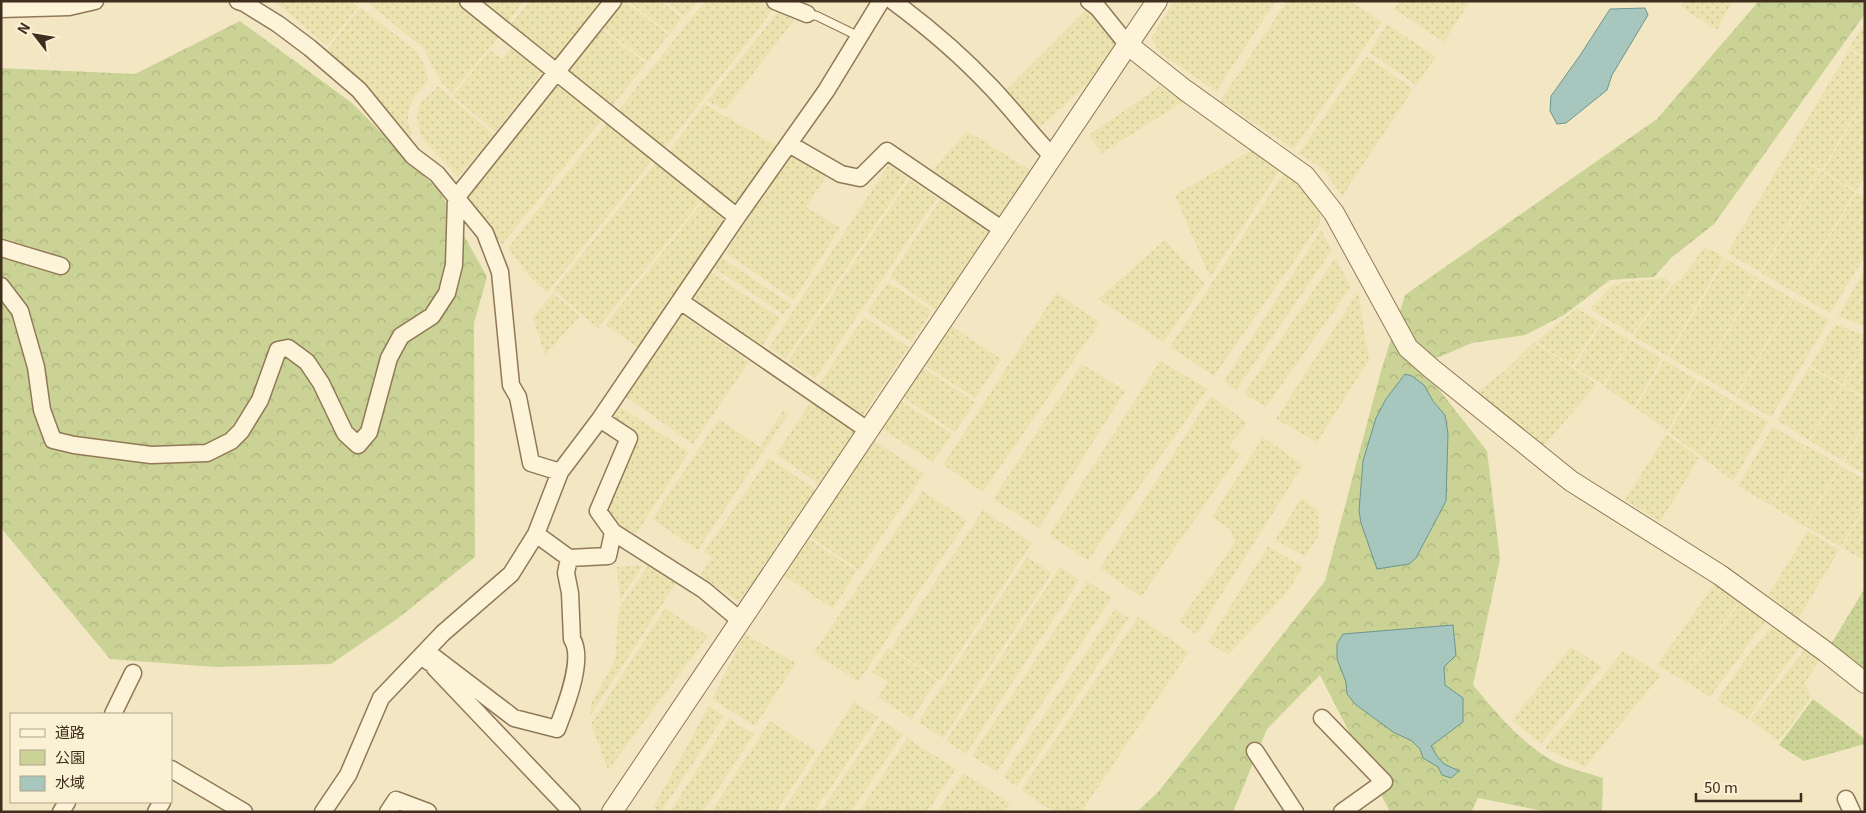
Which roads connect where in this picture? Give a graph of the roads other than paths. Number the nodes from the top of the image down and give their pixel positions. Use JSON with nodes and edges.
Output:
{"nodes":[{"id":1,"x":95,"y":1,"type":"edge"},
{"id":2,"x":238,"y":1,"type":"edge"},
{"id":3,"x":468,"y":1,"type":"edge"},
{"id":4,"x":613,"y":1,"type":"edge"},
{"id":5,"x":775,"y":1,"type":"edge"},
{"id":6,"x":881,"y":1,"type":"edge"},
{"id":7,"x":893,"y":1,"type":"edge"},
{"id":8,"x":1089,"y":1,"type":"edge"},
{"id":9,"x":1157,"y":1,"type":"edge"},
{"id":10,"x":1,"y":10,"type":"edge"},
{"id":11,"x":807,"y":14,"type":"joint"},
{"id":12,"x":861,"y":37,"type":"junction"},
{"id":13,"x":1127,"y":44,"type":"junction"},
{"id":14,"x":556,"y":73,"type":"junction"},
{"id":15,"x":788,"y":144,"type":"junction"},
{"id":16,"x":1052,"y":156,"type":"junction"},
{"id":17,"x":456,"y":198,"type":"junction"},
{"id":18,"x":737,"y":217,"type":"junction"},
{"id":19,"x":1003,"y":230,"type":"junction"},
{"id":20,"x":1,"y":248,"type":"edge"},
{"id":21,"x":61,"y":266,"type":"dead end"},
{"id":22,"x":1,"y":286,"type":"edge"},
{"id":23,"x":680,"y":301,"type":"junction"},
{"id":24,"x":600,"y":419,"type":"junction"},
{"id":25,"x":869,"y":431,"type":"junction"},
{"id":26,"x":560,"y":472,"type":"junction"},
{"id":27,"x":613,"y":532,"type":"junction"},
{"id":28,"x":536,"y":534,"type":"junction"},
{"id":29,"x":569,"y":558,"type":"junction"},
{"id":30,"x":741,"y":621,"type":"junction"},
{"id":31,"x":425,"y":659,"type":"junction"},
{"id":32,"x":133,"y":673,"type":"dead end"},
{"id":33,"x":1865,"y":683,"type":"edge"},
{"id":34,"x":113,"y":713,"type":"edge"},
{"id":35,"x":1322,"y":718,"type":"dead end"},
{"id":36,"x":1255,"y":751,"type":"dead end"},
{"id":37,"x":174,"y":776,"type":"edge"},
{"id":38,"x":244,"y":812,"type":"edge"},
{"id":39,"x":323,"y":812,"type":"edge"},
{"id":40,"x":388,"y":812,"type":"edge"},
{"id":41,"x":428,"y":812,"type":"edge"},
{"id":42,"x":572,"y":812,"type":"edge"},
{"id":43,"x":612,"y":812,"type":"edge"},
{"id":44,"x":1295,"y":812,"type":"edge"},
{"id":45,"x":1342,"y":812,"type":"edge"}],
"edges":[{"from":1,"to":10,"type":"street"},
{"from":2,"to":17,"type":"street"},
{"from":3,"to":14,"type":"street"},
{"from":4,"to":14,"type":"street"},
{"from":5,"to":11,"type":"street"},
{"from":6,"to":12,"type":"street"},
{"from":7,"to":16,"type":"street"},
{"from":8,"to":13,"type":"street"},
{"from":9,"to":13,"type":"street"},
{"from":11,"to":12,"type":"lane"},
{"from":12,"to":15,"type":"street"},
{"from":13,"to":16,"type":"street"},
{"from":13,"to":33,"type":"street"},
{"from":14,"to":17,"type":"street"},
{"from":14,"to":18,"type":"street"},
{"from":15,"to":18,"type":"street"},
{"from":15,"to":19,"type":"street"},
{"from":16,"to":19,"type":"street"},
{"from":17,"to":22,"type":"street"},
{"from":17,"to":26,"type":"street"},
{"from":18,"to":23,"type":"street"},
{"from":19,"to":25,"type":"street"},
{"from":20,"to":21,"type":"street"},
{"from":23,"to":24,"type":"street"},
{"from":23,"to":25,"type":"street"},
{"from":24,"to":26,"type":"street"},
{"from":24,"to":27,"type":"street"},
{"from":25,"to":30,"type":"street"},
{"from":26,"to":28,"type":"street"},
{"from":27,"to":29,"type":"street"},
{"from":27,"to":30,"type":"street"},
{"from":28,"to":29,"type":"street"},
{"from":28,"to":31,"type":"street"},
{"from":29,"to":31,"type":"street"},
{"from":30,"to":43,"type":"street"},
{"from":31,"to":39,"type":"street"},
{"from":31,"to":42,"type":"street"},
{"from":32,"to":34,"type":"street"},
{"from":35,"to":45,"type":"street"},
{"from":36,"to":44,"type":"street"},
{"from":37,"to":38,"type":"street"},
{"from":40,"to":41,"type":"street"}]}
